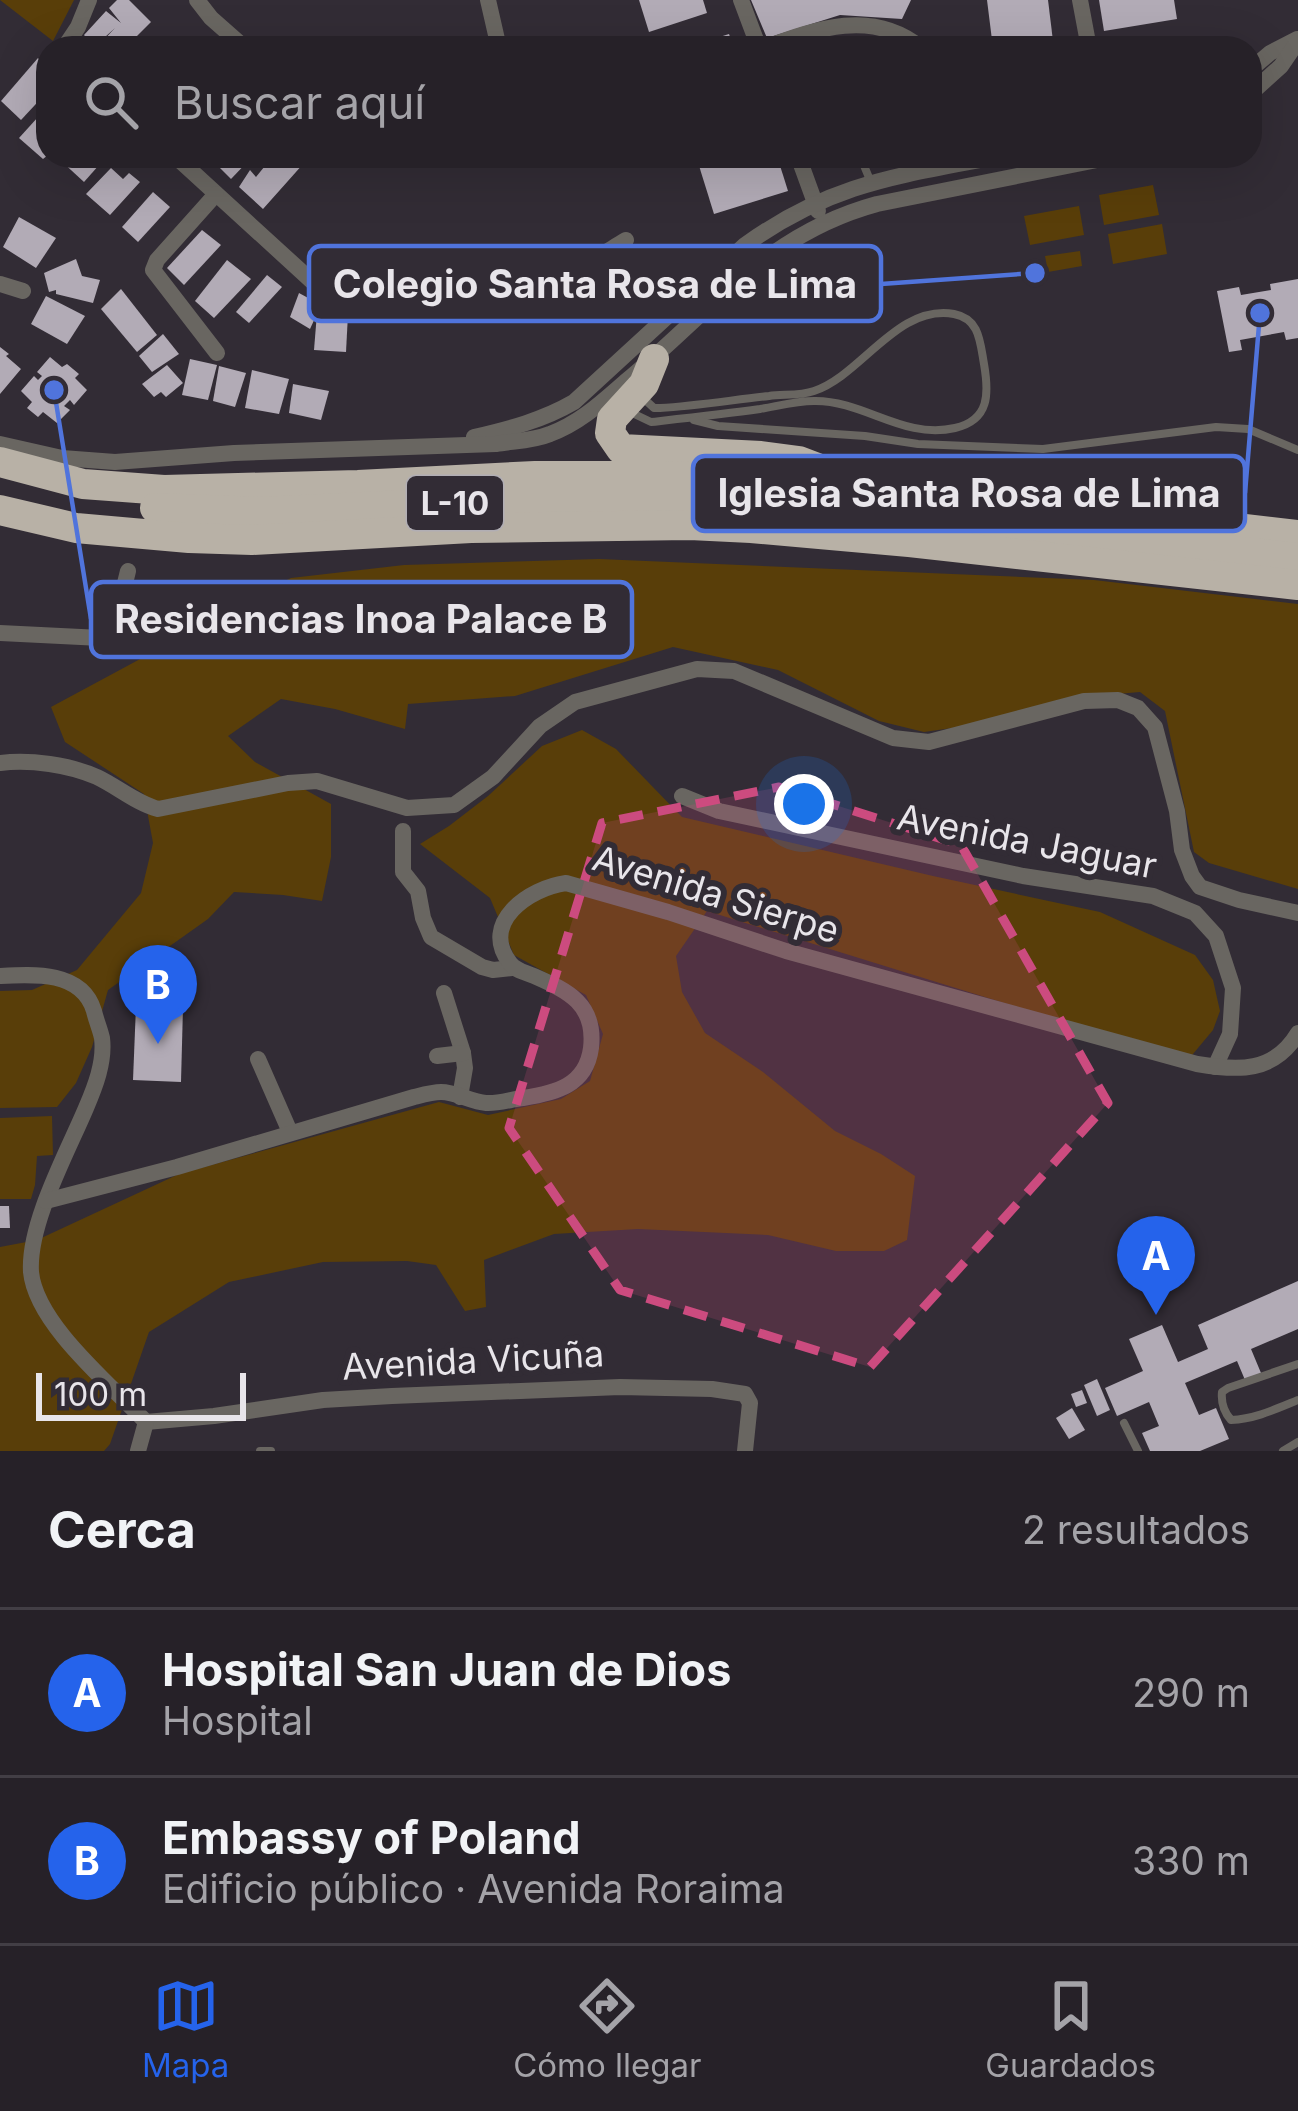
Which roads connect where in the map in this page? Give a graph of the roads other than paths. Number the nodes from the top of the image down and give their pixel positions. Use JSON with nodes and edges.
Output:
{"nodes":[{"id":1,"x":89,"y":0,"type":"edge"},
{"id":2,"x":196,"y":0,"type":"edge"},
{"id":3,"x":488,"y":0,"type":"edge"},
{"id":4,"x":741,"y":0,"type":"edge"},
{"id":5,"x":1080,"y":0,"type":"edge"},
{"id":6,"x":72,"y":36,"type":"edge"},
{"id":7,"x":231,"y":36,"type":"edge"},
{"id":8,"x":496,"y":36,"type":"edge"},
{"id":9,"x":757,"y":36,"type":"edge"},
{"id":10,"x":798,"y":36,"type":"edge"},
{"id":11,"x":902,"y":36,"type":"edge"},
{"id":12,"x":1087,"y":36,"type":"edge"},
{"id":13,"x":1298,"y":40,"type":"edge"},
{"id":14,"x":1262,"y":60,"type":"edge"},
{"id":15,"x":1262,"y":83,"type":"edge"},
{"id":16,"x":188,"y":168,"type":"edge"},
{"id":17,"x":802,"y":168,"type":"edge"},
{"id":18,"x":865,"y":168,"type":"edge"},
{"id":19,"x":927,"y":168,"type":"edge"},
{"id":20,"x":1056,"y":168,"type":"edge"},
{"id":21,"x":870,"y":182,"type":"junction"},
{"id":22,"x":216,"y":194,"type":"junction"},
{"id":23,"x":814,"y":202,"type":"junction"},
{"id":24,"x":824,"y":223,"type":"junction"},
{"id":25,"x":626,"y":240,"type":"dead end"},
{"id":26,"x":0,"y":284,"type":"edge"},
{"id":27,"x":23,"y":291,"type":"dead end"},
{"id":28,"x":217,"y":353,"type":"dead end"},
{"id":29,"x":654,"y":359,"type":"junction"},
{"id":30,"x":630,"y":399,"type":"junction"},
{"id":31,"x":687,"y":418,"type":"junction"},
{"id":32,"x":924,"y":431,"type":"junction"},
{"id":33,"x":0,"y":444,"type":"edge"},
{"id":34,"x":918,"y":444,"type":"junction"},
{"id":35,"x":439,"y":446,"type":"junction"},
{"id":36,"x":1298,"y":450,"type":"edge"},
{"id":37,"x":0,"y":461,"type":"edge"},
{"id":38,"x":840,"y":482,"type":"junction"},
{"id":39,"x":0,"y":483,"type":"edge"},
{"id":40,"x":0,"y":510,"type":"edge"},
{"id":41,"x":910,"y":529,"type":"junction"},
{"id":42,"x":1298,"y":535,"type":"edge"},
{"id":43,"x":1298,"y":558,"type":"edge"},
{"id":44,"x":128,"y":572,"type":"dead end"},
{"id":45,"x":1298,"y":585,"type":"edge"},
{"id":46,"x":0,"y":633,"type":"edge"},
{"id":47,"x":0,"y":763,"type":"edge"},
{"id":48,"x":682,"y":796,"type":"dead end"},
{"id":49,"x":403,"y":831,"type":"dead end"},
{"id":50,"x":1298,"y":914,"type":"edge"},
{"id":51,"x":512,"y":968,"type":"junction"},
{"id":52,"x":0,"y":976,"type":"edge"},
{"id":53,"x":444,"y":993,"type":"dead end"},
{"id":54,"x":1298,"y":1033,"type":"edge"},
{"id":55,"x":463,"y":1053,"type":"junction"},
{"id":56,"x":437,"y":1056,"type":"dead end"},
{"id":57,"x":258,"y":1059,"type":"dead end"},
{"id":58,"x":1215,"y":1067,"type":"junction"},
{"id":59,"x":460,"y":1096,"type":"junction"},
{"id":60,"x":290,"y":1132,"type":"junction"},
{"id":61,"x":46,"y":1201,"type":"junction"},
{"id":62,"x":1298,"y":1364,"type":"edge"},
{"id":63,"x":1298,"y":1400,"type":"edge"},
{"id":64,"x":146,"y":1422,"type":"junction"},
{"id":65,"x":1124,"y":1424,"type":"dead end"},
{"id":66,"x":1298,"y":1442,"type":"edge"},
{"id":67,"x":138,"y":1451,"type":"edge"},
{"id":68,"x":260,"y":1451,"type":"edge"},
{"id":69,"x":271,"y":1451,"type":"edge"},
{"id":70,"x":746,"y":1451,"type":"edge"},
{"id":71,"x":1138,"y":1451,"type":"edge"},
{"id":72,"x":1283,"y":1451,"type":"edge"}],
"edges":[{"from":1,"to":6,"type":"street"},
{"from":2,"to":7,"type":"street"},
{"from":3,"to":8,"type":"street"},
{"from":4,"to":9,"type":"street"},
{"from":5,"to":12,"type":"street"},
{"from":10,"to":11,"type":"street"},
{"from":13,"to":14,"type":"street"},
{"from":13,"to":15,"type":"street"},
{"from":16,"to":22,"type":"street"},
{"from":17,"to":23,"type":"street"},
{"from":18,"to":21,"type":"lane"},
{"from":19,"to":21,"type":"street"},
{"from":20,"to":24,"type":"street"},
{"from":21,"to":23,"type":"street"},
{"from":22,"to":25,"type":"street"},
{"from":22,"to":28,"type":"street"},
{"from":23,"to":24,"type":"street"},
{"from":23,"to":35,"type":"street"},
{"from":24,"to":29,"type":"street"},
{"from":26,"to":27,"type":"street"},
{"from":29,"to":30,"type":"highway"},
{"from":29,"to":35,"type":"street"},
{"from":30,"to":31,"type":"lane"},
{"from":30,"to":32,"type":"lane"},
{"from":30,"to":38,"type":"highway"},
{"from":31,"to":32,"type":"lane"},
{"from":31,"to":34,"type":"lane"},
{"from":32,"to":34,"type":"lane"},
{"from":33,"to":35,"type":"street"},
{"from":34,"to":36,"type":"lane"},
{"from":37,"to":38,"type":"highway"},
{"from":38,"to":42,"type":"highway"},
{"from":39,"to":41,"type":"highway","number":"L-10"},
{"from":40,"to":41,"type":"highway","number":"L-10"},
{"from":41,"to":43,"type":"highway","number":"L-10"},
{"from":41,"to":45,"type":"highway","number":"L-10"},
{"from":44,"to":46,"type":"street"},
{"from":47,"to":50,"type":"street"},
{"from":48,"to":58,"type":"street","name":"Avenida Jaguar"},
{"from":49,"to":51,"type":"street"},
{"from":51,"to":58,"type":"street","name":"Avenida Sierpe"},
{"from":51,"to":59,"type":"street"},
{"from":52,"to":61,"type":"street"},
{"from":53,"to":55,"type":"street"},
{"from":54,"to":58,"type":"street","name":"Avenida Sierpe"},
{"from":55,"to":56,"type":"street"},
{"from":55,"to":59,"type":"street"},
{"from":57,"to":60,"type":"street"},
{"from":59,"to":60,"type":"street"},
{"from":60,"to":61,"type":"street"},
{"from":61,"to":64,"type":"street"},
{"from":62,"to":63,"type":"lane"},
{"from":64,"to":67,"type":"street"},
{"from":64,"to":70,"type":"street","name":"Avenida Vicuña"},
{"from":65,"to":71,"type":"lane"},
{"from":66,"to":72,"type":"lane"},
{"from":68,"to":69,"type":"lane"}]}
